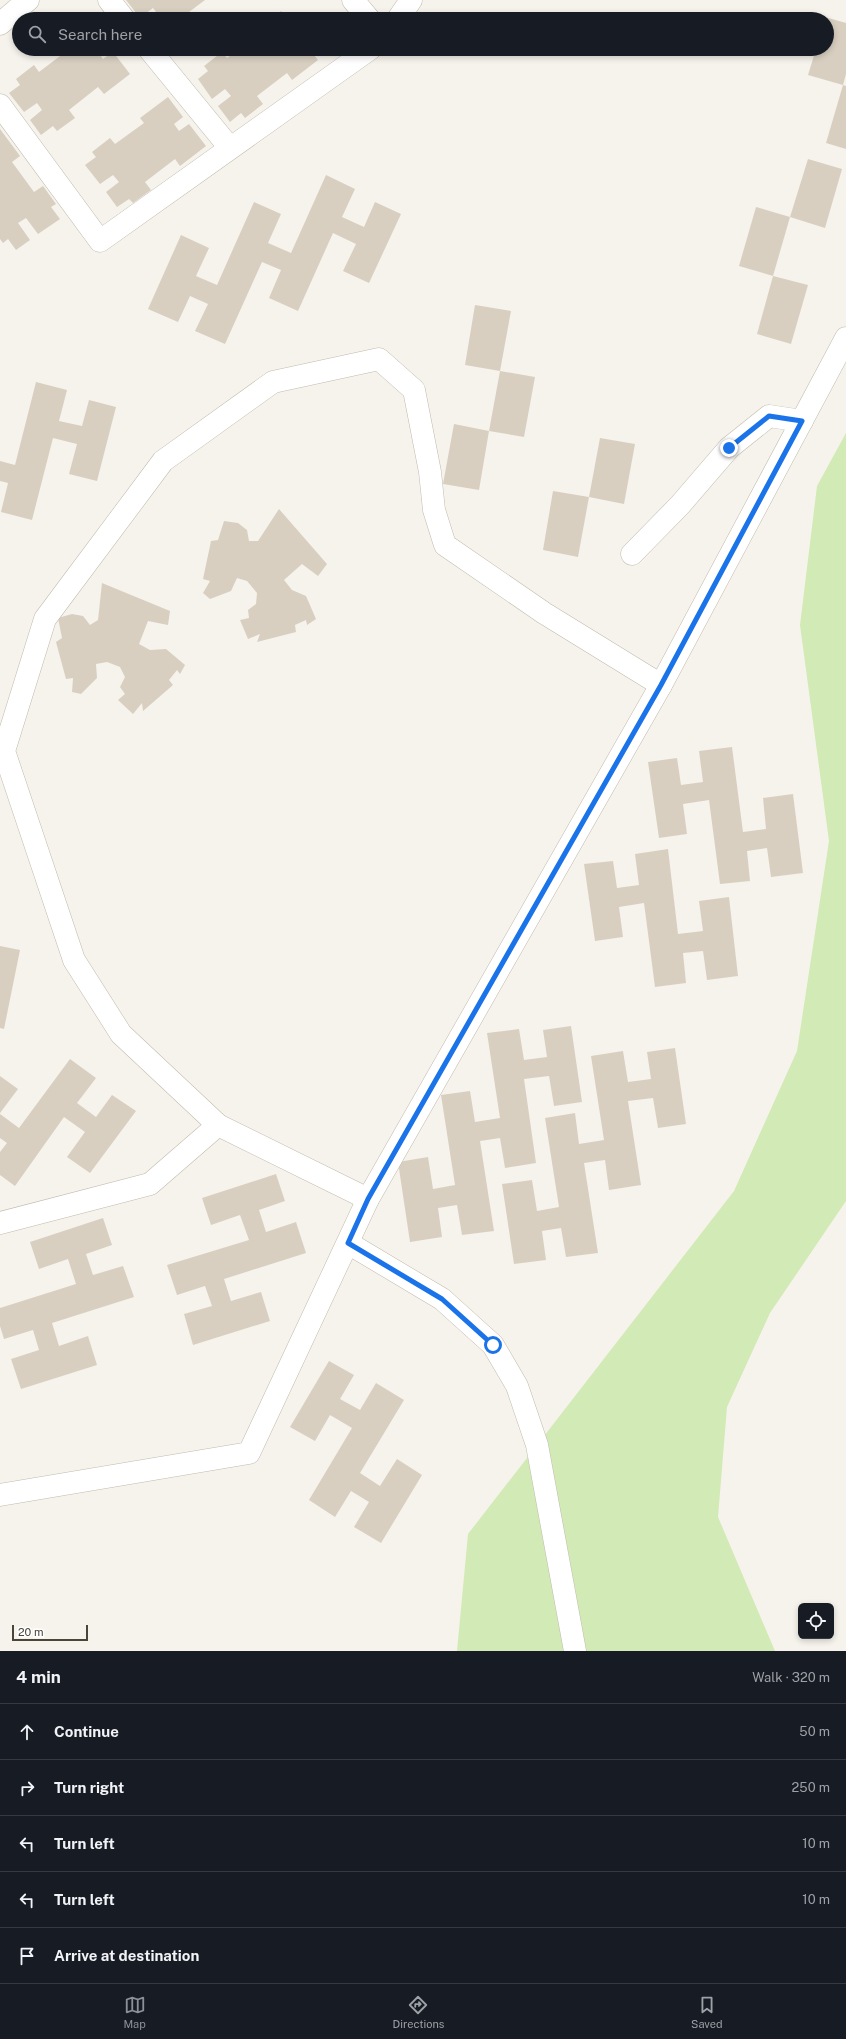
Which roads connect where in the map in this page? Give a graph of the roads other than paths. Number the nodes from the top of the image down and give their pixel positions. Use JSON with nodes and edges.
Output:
{"nodes":[{"id":1,"x":28,"y":0,"type":"edge"},
{"id":2,"x":109,"y":0,"type":"edge"},
{"id":3,"x":353,"y":0,"type":"edge"},
{"id":4,"x":411,"y":0,"type":"edge"},
{"id":5,"x":14,"y":12,"type":"edge"},
{"id":6,"x":118,"y":12,"type":"edge"},
{"id":7,"x":363,"y":12,"type":"edge"},
{"id":8,"x":403,"y":12,"type":"edge"},
{"id":9,"x":12,"y":14,"type":"edge"},
{"id":10,"x":0,"y":24,"type":"edge"},
{"id":11,"x":155,"y":56,"type":"edge"},
{"id":12,"x":360,"y":56,"type":"edge"},
{"id":13,"x":0,"y":105,"type":"edge"},
{"id":14,"x":230,"y":148,"type":"junction"},
{"id":15,"x":846,"y":338,"type":"edge"},
{"id":16,"x":802,"y":421,"type":"junction"},
{"id":17,"x":632,"y":554,"type":"dead end"},
{"id":18,"x":661,"y":685,"type":"junction"},
{"id":19,"x":218,"y":1125,"type":"junction"},
{"id":20,"x":368,"y":1199,"type":"junction"},
{"id":21,"x":0,"y":1223,"type":"edge"},
{"id":22,"x":348,"y":1243,"type":"junction"},
{"id":23,"x":0,"y":1495,"type":"edge"},
{"id":24,"x":575,"y":1651,"type":"edge"}],
"edges":[{"from":1,"to":5,"type":"street"},
{"from":2,"to":6,"type":"street"},
{"from":3,"to":7,"type":"street"},
{"from":4,"to":8,"type":"street"},
{"from":9,"to":10,"type":"street"},
{"from":11,"to":14,"type":"street"},
{"from":12,"to":14,"type":"street"},
{"from":13,"to":14,"type":"street"},
{"from":15,"to":16,"type":"street"},
{"from":16,"to":17,"type":"street"},
{"from":16,"to":18,"type":"street"},
{"from":18,"to":19,"type":"street"},
{"from":18,"to":20,"type":"street"},
{"from":19,"to":20,"type":"street"},
{"from":19,"to":21,"type":"street"},
{"from":20,"to":22,"type":"street"},
{"from":22,"to":23,"type":"street"},
{"from":22,"to":24,"type":"street"}]}
